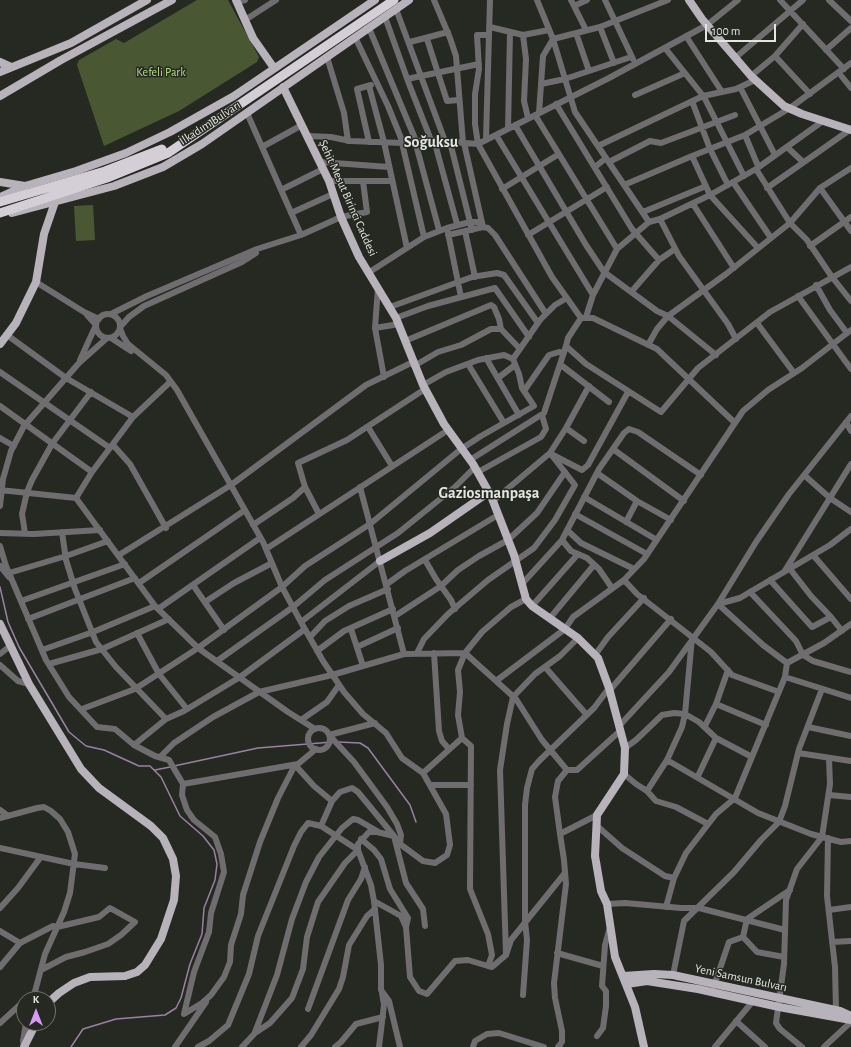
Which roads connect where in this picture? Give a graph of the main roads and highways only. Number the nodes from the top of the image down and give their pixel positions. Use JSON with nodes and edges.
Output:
{"nodes":[{"id":1,"x":147,"y":0,"type":"edge"},
{"id":2,"x":172,"y":0,"type":"edge"},
{"id":3,"x":374,"y":0,"type":"edge"},
{"id":4,"x":384,"y":0,"type":"edge"},
{"id":5,"x":409,"y":0,"type":"edge"},
{"id":6,"x":689,"y":0,"type":"edge"},
{"id":7,"x":239,"y":1,"type":"edge"},
{"id":8,"x":395,"y":4,"type":"edge"},
{"id":9,"x":0,"y":62,"type":"edge"},
{"id":10,"x":11,"y":67,"type":"junction"},
{"id":11,"x":274,"y":68,"type":"junction"},
{"id":12,"x":0,"y":72,"type":"edge"},
{"id":13,"x":283,"y":87,"type":"junction"},
{"id":14,"x":0,"y":96,"type":"edge"},
{"id":15,"x":851,"y":129,"type":"edge"},
{"id":16,"x":106,"y":174,"type":"junction"},
{"id":17,"x":0,"y":182,"type":"edge"},
{"id":18,"x":25,"y":186,"type":"junction"},
{"id":19,"x":0,"y":197,"type":"edge"},
{"id":20,"x":0,"y":202,"type":"edge"},
{"id":21,"x":55,"y":202,"type":"junction"},
{"id":22,"x":0,"y":213,"type":"edge"},
{"id":23,"x":0,"y":216,"type":"edge"},
{"id":24,"x":0,"y":344,"type":"edge"},
{"id":25,"x":489,"y":492,"type":"junction"},
{"id":26,"x":380,"y":561,"type":"road end"},
{"id":27,"x":0,"y":624,"type":"edge"},
{"id":28,"x":623,"y":976,"type":"junction"},
{"id":29,"x":627,"y":984,"type":"junction"},
{"id":30,"x":56,"y":996,"type":"edge"},
{"id":31,"x":779,"y":1003,"type":"junction"},
{"id":32,"x":851,"y":1016,"type":"edge"},
{"id":33,"x":851,"y":1021,"type":"edge"},
{"id":34,"x":32,"y":1031,"type":"edge"},
{"id":35,"x":24,"y":1047,"type":"edge"},
{"id":36,"x":644,"y":1047,"type":"edge"}],
"edges":[{"from":1,"to":10,"type":"main road"},
{"from":2,"to":14,"type":"main road"},
{"from":3,"to":11,"type":"main road","name":"İlkadım Bulvarı"},
{"from":4,"to":16,"type":"highway","name":"İlkadım Bulvarı"},
{"from":5,"to":8,"type":"main road","name":"İlkadım Bulvarı"},
{"from":6,"to":15,"type":"main road"},
{"from":7,"to":11,"type":"main road"},
{"from":8,"to":13,"type":"main road","name":"İlkadım Bulvarı"},
{"from":8,"to":16,"type":"highway","name":"İlkadım Bulvarı"},
{"from":9,"to":10,"type":"main road"},
{"from":10,"to":12,"type":"main road"},
{"from":11,"to":18,"type":"main road","name":"İlkadım Bulvarı"},
{"from":13,"to":21,"type":"main road","name":"İlkadım Bulvarı"},
{"from":13,"to":25,"type":"main road","name":"Şehit Mesut Birinci Caddesi"},
{"from":16,"to":20,"type":"highway","name":"İlkadım Bulvarı"},
{"from":16,"to":22,"type":"highway","name":"İlkadım Bulvarı"},
{"from":17,"to":18,"type":"main road"},
{"from":18,"to":19,"type":"main road","name":"İlkadım Bulvarı"},
{"from":21,"to":23,"type":"main road","name":"İlkadım Bulvarı"},
{"from":21,"to":24,"type":"main road"},
{"from":25,"to":26,"type":"main road"},
{"from":25,"to":28,"type":"main road","name":"Şehit Mesut Birinci Caddesi"},
{"from":27,"to":30,"type":"main road"},
{"from":28,"to":29,"type":"main road"},
{"from":28,"to":31,"type":"main road","name":"Yeni Samsun Bulvarı"},
{"from":29,"to":31,"type":"main road","name":"Yeni Samsun Bulvarı"},
{"from":29,"to":36,"type":"main road"},
{"from":31,"to":32,"type":"main road","name":"Yeni Samsun Bulvarı"},
{"from":31,"to":33,"type":"main road","name":"Yeni Samsun Bulvarı"},
{"from":34,"to":35,"type":"main road"}]}
